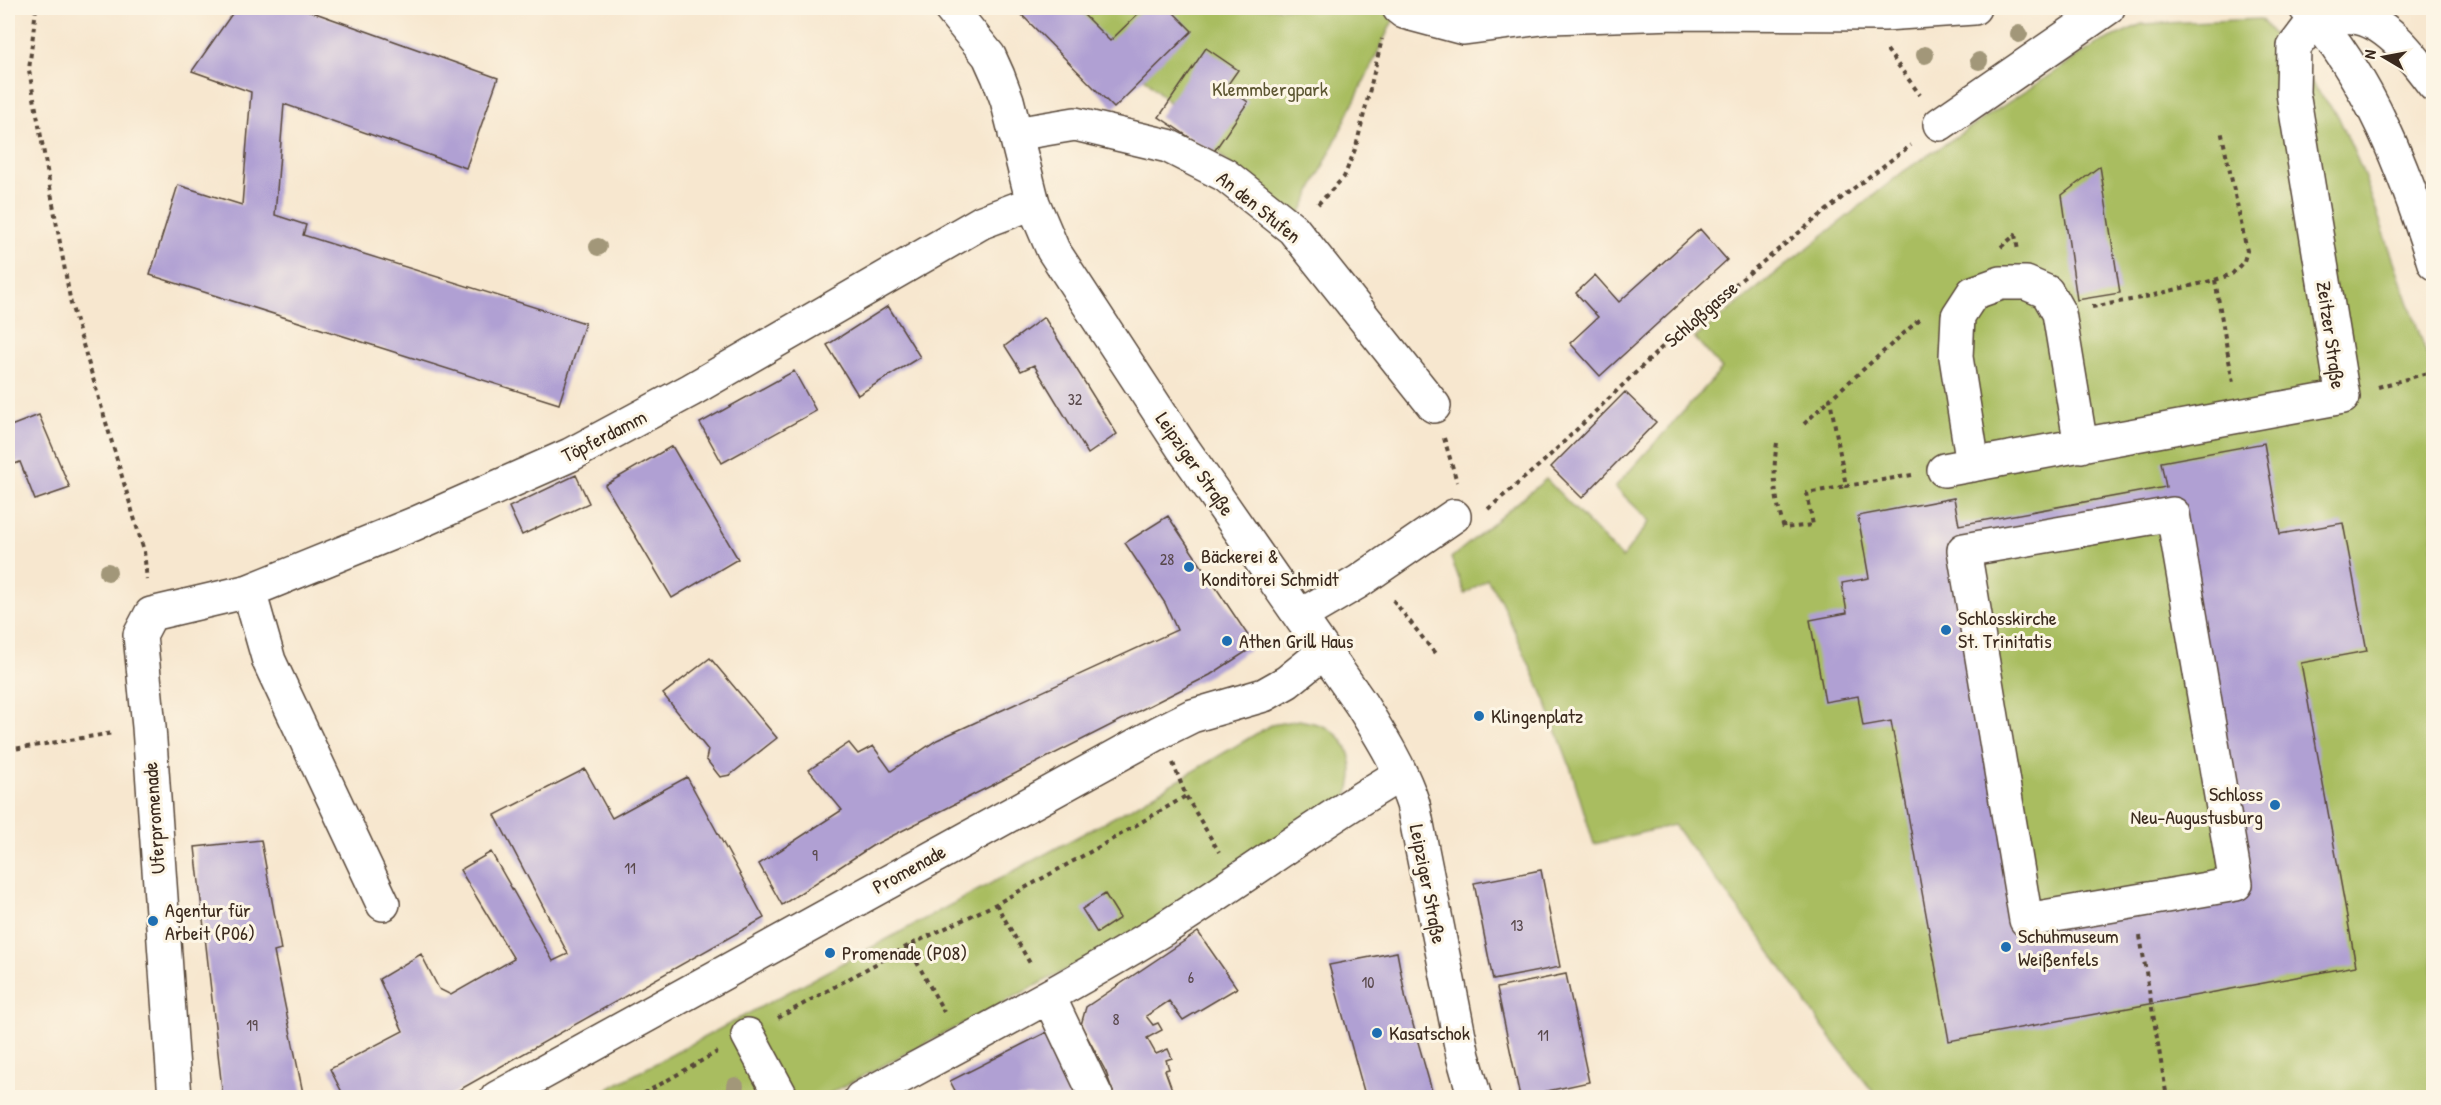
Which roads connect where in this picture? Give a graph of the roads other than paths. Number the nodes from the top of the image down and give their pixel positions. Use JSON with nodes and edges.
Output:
{"nodes":[{"id":1,"x":950,"y":8,"type":"edge"},
{"id":2,"x":1974,"y":8,"type":"edge"},
{"id":3,"x":2108,"y":8,"type":"edge"},
{"id":4,"x":2311,"y":13,"type":"edge"},
{"id":5,"x":1391,"y":18,"type":"edge"},
{"id":6,"x":2433,"y":85,"type":"edge"},
{"id":7,"x":1940,"y":123,"type":"road end"},
{"id":8,"x":1015,"y":134,"type":"junction"},
{"id":9,"x":1033,"y":203,"type":"junction"},
{"id":10,"x":2433,"y":263,"type":"edge"},
{"id":11,"x":1434,"y":406,"type":"road end"},
{"id":12,"x":2081,"y":446,"type":"junction"},
{"id":13,"x":1454,"y":516,"type":"road end"},
{"id":14,"x":249,"y":591,"type":"junction"},
{"id":15,"x":151,"y":614,"type":"joint"},
{"id":16,"x":1300,"y":616,"type":"junction"},
{"id":17,"x":1324,"y":652,"type":"junction"},
{"id":18,"x":1401,"y":774,"type":"junction"},
{"id":19,"x":2134,"y":902,"type":"joint"},
{"id":20,"x":383,"y":903,"type":"dead end"},
{"id":21,"x":1049,"y":997,"type":"junction"},
{"id":22,"x":748,"y":1035,"type":"road end"},
{"id":23,"x":175,"y":1098,"type":"edge"},
{"id":24,"x":496,"y":1098,"type":"edge"},
{"id":25,"x":782,"y":1098,"type":"edge"},
{"id":26,"x":861,"y":1098,"type":"edge"},
{"id":27,"x":1097,"y":1098,"type":"edge"},
{"id":28,"x":1475,"y":1098,"type":"edge"}],
"edges":[{"from":1,"to":8,"type":"street","name":"Leipziger Straße"},
{"from":2,"to":5,"type":"street"},
{"from":3,"to":7,"type":"street"},
{"from":4,"to":6,"type":"street"},
{"from":4,"to":10,"type":"street"},
{"from":4,"to":12,"type":"street","name":"Zeitzer Straße"},
{"from":8,"to":9,"type":"street","name":"Leipziger Straße"},
{"from":8,"to":11,"type":"street","name":"An den Stufen"},
{"from":9,"to":14,"type":"street","name":"Töpferdamm"},
{"from":9,"to":16,"type":"street","name":"Leipziger Straße"},
{"from":12,"to":12,"type":"street","name":"Zeitzer Straße"},
{"from":13,"to":16,"type":"street"},
{"from":14,"to":15,"type":"street","name":"Töpferdamm"},
{"from":14,"to":20,"type":"street"},
{"from":15,"to":23,"type":"street","name":"Uferpromenade"},
{"from":16,"to":17,"type":"street","name":"Leipziger Straße"},
{"from":17,"to":18,"type":"street","name":"Leipziger Straße"},
{"from":17,"to":24,"type":"street","name":"Promenade"},
{"from":18,"to":21,"type":"street"},
{"from":18,"to":28,"type":"street","name":"Leipziger Straße"},
{"from":19,"to":19,"type":"street"},
{"from":21,"to":26,"type":"street"},
{"from":21,"to":27,"type":"street"},
{"from":22,"to":25,"type":"street"}]}
